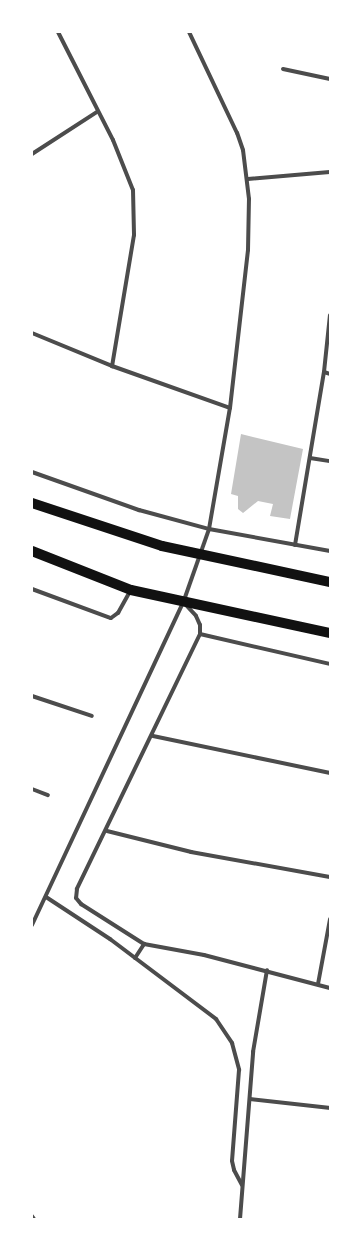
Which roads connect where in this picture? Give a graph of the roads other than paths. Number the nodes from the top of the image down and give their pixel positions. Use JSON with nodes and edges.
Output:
{"nodes":[{"id":1,"x":58,"y":32,"type":"edge"},
{"id":2,"x":189,"y":32,"type":"edge"},
{"id":3,"x":283,"y":69,"type":"dead end"},
{"id":4,"x":330,"y":79,"type":"edge"},
{"id":5,"x":97,"y":112,"type":"junction"},
{"id":6,"x":32,"y":154,"type":"edge"},
{"id":7,"x":330,"y":172,"type":"edge"},
{"id":8,"x":248,"y":179,"type":"junction"},
{"id":9,"x":330,"y":315,"type":"edge"},
{"id":10,"x":32,"y":333,"type":"edge"},
{"id":11,"x":112,"y":366,"type":"junction"},
{"id":12,"x":324,"y":372,"type":"junction"},
{"id":13,"x":330,"y":374,"type":"edge"},
{"id":14,"x":230,"y":408,"type":"junction"},
{"id":15,"x":310,"y":458,"type":"junction"},
{"id":16,"x":330,"y":461,"type":"edge"},
{"id":17,"x":32,"y":472,"type":"edge"},
{"id":18,"x":32,"y":503,"type":"edge"},
{"id":19,"x":209,"y":529,"type":"junction"},
{"id":20,"x":295,"y":545,"type":"junction"},
{"id":21,"x":32,"y":551,"type":"edge"},
{"id":22,"x":330,"y":551,"type":"edge"},
{"id":23,"x":201,"y":555,"type":"junction"},
{"id":24,"x":330,"y":582,"type":"edge"},
{"id":25,"x":32,"y":589,"type":"edge"},
{"id":26,"x":131,"y":590,"type":"junction"},
{"id":27,"x":183,"y":603,"type":"junction"},
{"id":28,"x":330,"y":633,"type":"edge"},
{"id":29,"x":200,"y":634,"type":"junction"},
{"id":30,"x":330,"y":664,"type":"edge"},
{"id":31,"x":32,"y":696,"type":"edge"},
{"id":32,"x":92,"y":716,"type":"dead end"},
{"id":33,"x":153,"y":736,"type":"junction"},
{"id":34,"x":330,"y":772,"type":"edge"},
{"id":35,"x":32,"y":789,"type":"edge"},
{"id":36,"x":48,"y":795,"type":"dead end"},
{"id":37,"x":107,"y":831,"type":"junction"},
{"id":38,"x":330,"y":877,"type":"edge"},
{"id":39,"x":46,"y":897,"type":"junction"},
{"id":40,"x":330,"y":919,"type":"edge"},
{"id":41,"x":32,"y":925,"type":"edge"},
{"id":42,"x":144,"y":944,"type":"junction"},
{"id":43,"x":135,"y":958,"type":"junction"},
{"id":44,"x":267,"y":970,"type":"junction"},
{"id":45,"x":318,"y":984,"type":"junction"},
{"id":46,"x":330,"y":988,"type":"edge"},
{"id":47,"x":250,"y":1099,"type":"junction"},
{"id":48,"x":330,"y":1108,"type":"edge"},
{"id":49,"x":242,"y":1185,"type":"junction"},
{"id":50,"x":32,"y":1216,"type":"edge"},
{"id":51,"x":34,"y":1219,"type":"edge"},
{"id":52,"x":240,"y":1219,"type":"edge"}],
"edges":[{"from":1,"to":5,"type":"street"},
{"from":2,"to":8,"type":"street"},
{"from":3,"to":4,"type":"street"},
{"from":5,"to":6,"type":"street"},
{"from":5,"to":11,"type":"street"},
{"from":7,"to":8,"type":"street"},
{"from":8,"to":14,"type":"street"},
{"from":9,"to":12,"type":"street"},
{"from":10,"to":11,"type":"street"},
{"from":11,"to":14,"type":"street"},
{"from":12,"to":13,"type":"street"},
{"from":12,"to":15,"type":"street"},
{"from":14,"to":19,"type":"street"},
{"from":15,"to":16,"type":"street"},
{"from":15,"to":20,"type":"street"},
{"from":17,"to":19,"type":"street"},
{"from":18,"to":23,"type":"highway"},
{"from":19,"to":20,"type":"street"},
{"from":19,"to":23,"type":"street"},
{"from":20,"to":22,"type":"street"},
{"from":21,"to":26,"type":"highway"},
{"from":23,"to":24,"type":"highway"},
{"from":23,"to":27,"type":"street"},
{"from":25,"to":26,"type":"street"},
{"from":26,"to":27,"type":"highway"},
{"from":27,"to":28,"type":"highway"},
{"from":27,"to":29,"type":"street"},
{"from":27,"to":39,"type":"street"},
{"from":29,"to":30,"type":"street"},
{"from":29,"to":33,"type":"street"},
{"from":31,"to":32,"type":"street"},
{"from":33,"to":34,"type":"street"},
{"from":33,"to":37,"type":"street"},
{"from":35,"to":36,"type":"street"},
{"from":37,"to":38,"type":"street"},
{"from":37,"to":42,"type":"street"},
{"from":39,"to":41,"type":"street"},
{"from":39,"to":43,"type":"street"},
{"from":40,"to":45,"type":"street"},
{"from":42,"to":43,"type":"street"},
{"from":42,"to":44,"type":"street"},
{"from":43,"to":49,"type":"street"},
{"from":44,"to":45,"type":"street"},
{"from":44,"to":47,"type":"street"},
{"from":45,"to":46,"type":"street"},
{"from":47,"to":48,"type":"street"},
{"from":47,"to":49,"type":"street"},
{"from":49,"to":52,"type":"street"},
{"from":50,"to":51,"type":"street"}]}
